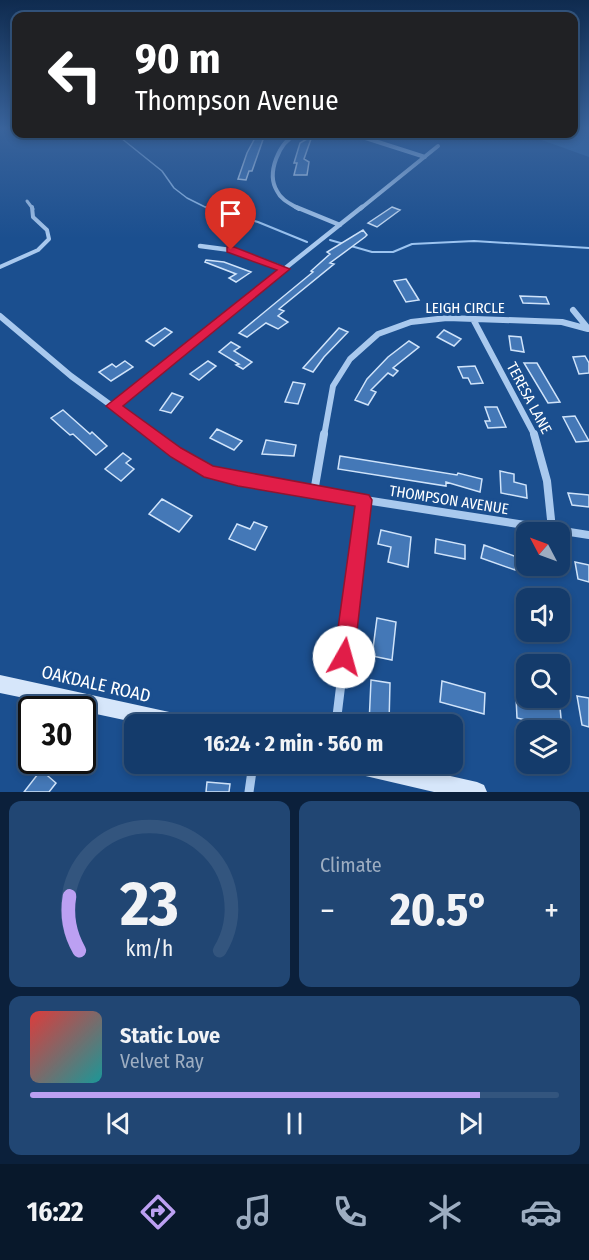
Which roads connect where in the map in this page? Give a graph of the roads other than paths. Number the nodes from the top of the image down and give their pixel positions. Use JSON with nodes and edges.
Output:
{"nodes":[{"id":1,"x":276,"y":165,"type":"edge"},
{"id":2,"x":415,"y":165,"type":"edge"},
{"id":3,"x":27,"y":201,"type":"dead end"},
{"id":4,"x":340,"y":225,"type":"junction"},
{"id":5,"x":200,"y":246,"type":"dead end"},
{"id":6,"x":0,"y":267,"type":"edge"},
{"id":7,"x":285,"y":269,"type":"junction"},
{"id":8,"x":573,"y":310,"type":"dead end"},
{"id":9,"x":0,"y":316,"type":"edge"},
{"id":10,"x":473,"y":319,"type":"junction"},
{"id":11,"x":588,"y":329,"type":"edge"},
{"id":12,"x":113,"y":406,"type":"junction"},
{"id":13,"x":314,"y":492,"type":"junction"},
{"id":14,"x":364,"y":500,"type":"junction"},
{"id":15,"x":551,"y":522,"type":"edge"},
{"id":16,"x":516,"y":523,"type":"edge"},
{"id":17,"x":570,"y":532,"type":"edge"},
{"id":18,"x":589,"y":535,"type":"edge"},
{"id":19,"x":0,"y":684,"type":"edge"},
{"id":20,"x":137,"y":714,"type":"edge"},
{"id":21,"x":337,"y":714,"type":"edge"},
{"id":22,"x":252,"y":774,"type":"edge"},
{"id":23,"x":398,"y":774,"type":"edge"},
{"id":24,"x":467,"y":791,"type":"edge"},
{"id":25,"x":249,"y":792,"type":"edge"}],
"edges":[{"from":1,"to":4,"type":"street"},
{"from":2,"to":4,"type":"street"},
{"from":3,"to":6,"type":"lane"},
{"from":4,"to":7,"type":"street"},
{"from":5,"to":7,"type":"street"},
{"from":7,"to":12,"type":"street"},
{"from":8,"to":11,"type":"street"},
{"from":9,"to":12,"type":"street","name":"THOMPSON AVENUE"},
{"from":10,"to":11,"type":"street","name":"LEIGH CIRCLE"},
{"from":10,"to":13,"type":"street","name":"LEIGH CIRCLE"},
{"from":10,"to":15,"type":"street","name":"TERESA LANE"},
{"from":12,"to":13,"type":"street","name":"THOMPSON AVENUE"},
{"from":13,"to":14,"type":"street","name":"THOMPSON AVENUE"},
{"from":14,"to":16,"type":"street","name":"THOMPSON AVENUE"},
{"from":14,"to":21,"type":"street"},
{"from":17,"to":18,"type":"street","name":"THOMPSON AVENUE"},
{"from":19,"to":20,"type":"main road","name":"OAKDALE ROAD"},
{"from":22,"to":25,"type":"street"},
{"from":23,"to":24,"type":"main road"}]}
